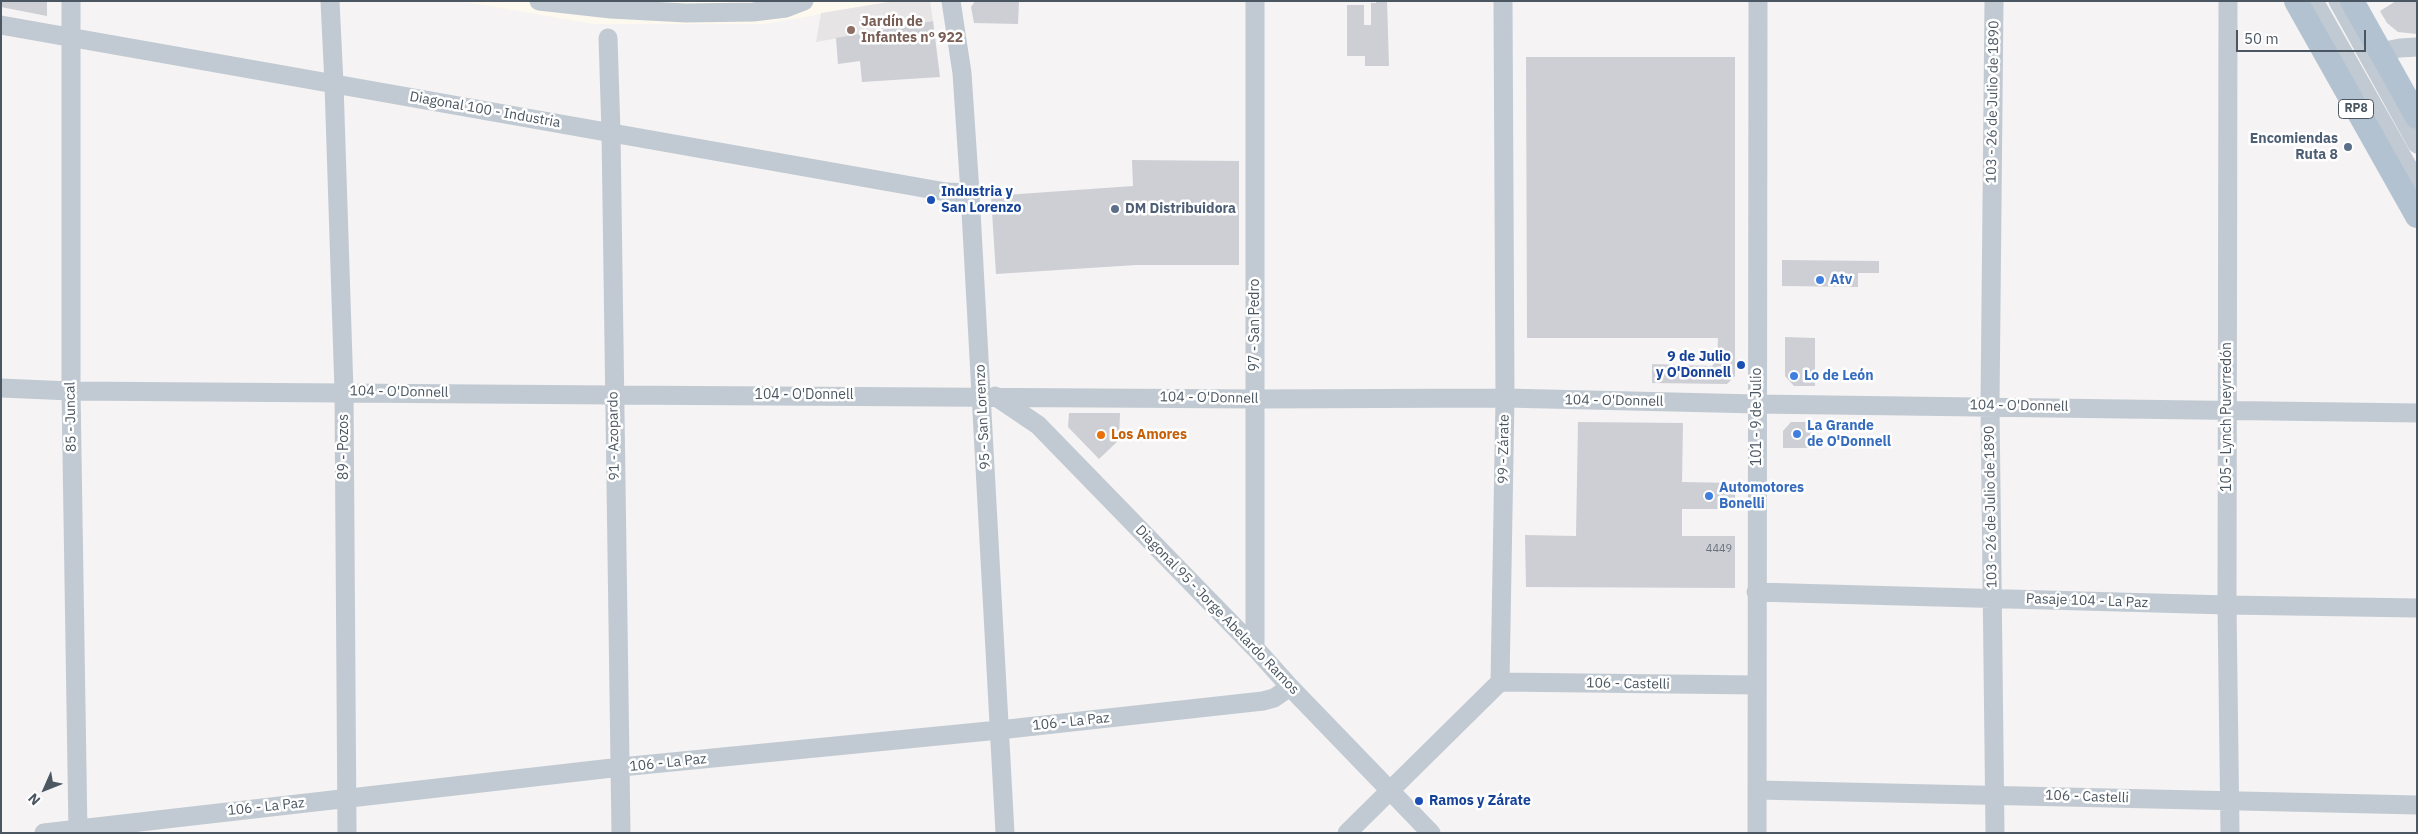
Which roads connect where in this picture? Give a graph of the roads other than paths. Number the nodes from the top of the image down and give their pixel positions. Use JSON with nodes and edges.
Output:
{"nodes":[{"id":1,"x":72,"y":1,"type":"edge"},
{"id":2,"x":330,"y":1,"type":"edge"},
{"id":3,"x":538,"y":1,"type":"edge"},
{"id":4,"x":804,"y":1,"type":"edge"},
{"id":5,"x":951,"y":1,"type":"edge"},
{"id":6,"x":1255,"y":1,"type":"edge"},
{"id":7,"x":1503,"y":1,"type":"edge"},
{"id":8,"x":1758,"y":1,"type":"edge"},
{"id":9,"x":1994,"y":1,"type":"edge"},
{"id":10,"x":2228,"y":1,"type":"edge"},
{"id":11,"x":2296,"y":1,"type":"edge"},
{"id":12,"x":2314,"y":1,"type":"edge"},
{"id":13,"x":2338,"y":1,"type":"edge"},
{"id":14,"x":2352,"y":1,"type":"edge"},
{"id":15,"x":614,"y":5,"type":"edge"},
{"id":16,"x":1,"y":25,"type":"edge"},
{"id":17,"x":71,"y":37,"type":"junction"},
{"id":18,"x":608,"y":38,"type":"dead end"},
{"id":19,"x":2417,"y":47,"type":"edge"},
{"id":20,"x":2380,"y":52,"type":"junction"},
{"id":21,"x":334,"y":84,"type":"junction"},
{"id":22,"x":2417,"y":117,"type":"edge"},
{"id":23,"x":611,"y":132,"type":"junction"},
{"id":24,"x":2417,"y":144,"type":"edge"},
{"id":25,"x":2417,"y":184,"type":"edge"},
{"id":26,"x":970,"y":193,"type":"junction"},
{"id":27,"x":2417,"y":216,"type":"edge"},
{"id":28,"x":1,"y":388,"type":"edge"},
{"id":29,"x":71,"y":391,"type":"junction"},
{"id":30,"x":344,"y":391,"type":"junction"},
{"id":31,"x":614,"y":395,"type":"junction"},
{"id":32,"x":989,"y":396,"type":"junction"},
{"id":33,"x":1505,"y":398,"type":"junction"},
{"id":34,"x":1254,"y":399,"type":"junction"},
{"id":35,"x":1757,"y":404,"type":"junction"},
{"id":36,"x":1990,"y":406,"type":"junction"},
{"id":37,"x":2227,"y":410,"type":"junction"},
{"id":38,"x":2417,"y":413,"type":"edge"},
{"id":39,"x":1756,"y":592,"type":"junction"},
{"id":40,"x":1992,"y":599,"type":"junction"},
{"id":41,"x":2227,"y":605,"type":"junction"},
{"id":42,"x":2417,"y":608,"type":"edge"},
{"id":43,"x":1255,"y":648,"type":"junction"},
{"id":44,"x":1500,"y":682,"type":"junction"},
{"id":45,"x":1756,"y":685,"type":"junction"},
{"id":46,"x":1290,"y":687,"type":"junction"},
{"id":47,"x":999,"y":730,"type":"junction"},
{"id":48,"x":621,"y":767,"type":"junction"},
{"id":49,"x":1757,"y":790,"type":"junction"},
{"id":50,"x":1390,"y":791,"type":"junction"},
{"id":51,"x":1994,"y":794,"type":"junction"},
{"id":52,"x":346,"y":798,"type":"junction"},
{"id":53,"x":2231,"y":801,"type":"junction"},
{"id":54,"x":2417,"y":805,"type":"edge"},
{"id":55,"x":78,"y":831,"type":"edge"},
{"id":56,"x":44,"y":833,"type":"edge"},
{"id":57,"x":347,"y":833,"type":"edge"},
{"id":58,"x":621,"y":833,"type":"edge"},
{"id":59,"x":1006,"y":833,"type":"edge"},
{"id":60,"x":1347,"y":833,"type":"edge"},
{"id":61,"x":1431,"y":833,"type":"edge"},
{"id":62,"x":1757,"y":833,"type":"edge"},
{"id":63,"x":1995,"y":833,"type":"edge"},
{"id":64,"x":2230,"y":833,"type":"edge"}],
"edges":[{"from":1,"to":17,"type":"street","name":"85 - Juncal"},
{"from":2,"to":21,"type":"street","name":"89 - Pozos"},
{"from":3,"to":15,"type":"street"},
{"from":4,"to":15,"type":"street"},
{"from":5,"to":26,"type":"street","name":"95 - San Lorenzo"},
{"from":6,"to":34,"type":"street","name":"97 - San Pedro"},
{"from":7,"to":33,"type":"street","name":"99 - Zárate"},
{"from":8,"to":35,"type":"street","name":"101 - 9 de Julio"},
{"from":9,"to":36,"type":"street","name":"103 - 26 de Julio de 1890"},
{"from":10,"to":37,"type":"street","name":"105 - Lynch Pueyrredón"},
{"from":11,"to":27,"type":"main road","number":"RP8"},
{"from":12,"to":25,"type":"street"},
{"from":13,"to":24,"type":"street"},
{"from":14,"to":20,"type":"main road"},
{"from":16,"to":17,"type":"street","name":"Diagonal 100 - Industria"},
{"from":17,"to":21,"type":"street","name":"Diagonal 100 - Industria"},
{"from":17,"to":29,"type":"street","name":"85 - Juncal"},
{"from":18,"to":23,"type":"street","name":"91 - Azopardo"},
{"from":19,"to":20,"type":"street"},
{"from":20,"to":22,"type":"main road"},
{"from":21,"to":23,"type":"street","name":"Diagonal 100 - Industria"},
{"from":21,"to":30,"type":"street","name":"89 - Pozos"},
{"from":23,"to":26,"type":"street","name":"Diagonal 100 - Industria"},
{"from":23,"to":31,"type":"street","name":"91 - Azopardo"},
{"from":26,"to":32,"type":"street","name":"95 - San Lorenzo"},
{"from":28,"to":29,"type":"street","name":"104 - O'Donnell"},
{"from":29,"to":30,"type":"street","name":"104 - O'Donnell"},
{"from":29,"to":55,"type":"street","name":"85 - Juncal"},
{"from":30,"to":31,"type":"street","name":"104 - O'Donnell"},
{"from":30,"to":52,"type":"street","name":"89 - Pozos"},
{"from":31,"to":32,"type":"street","name":"104 - O'Donnell"},
{"from":31,"to":48,"type":"street","name":"91 - Azopardo"},
{"from":32,"to":34,"type":"street","name":"104 - O'Donnell"},
{"from":32,"to":43,"type":"street","name":"Diagonal 95 - Jorge Abelardo Ramos"},
{"from":32,"to":47,"type":"street","name":"95 - San Lorenzo"},
{"from":33,"to":34,"type":"street","name":"104 - O'Donnell"},
{"from":33,"to":35,"type":"street","name":"104 - O'Donnell"},
{"from":33,"to":44,"type":"street","name":"99 - Zárate"},
{"from":34,"to":43,"type":"street","name":"97 - San Pedro"},
{"from":35,"to":36,"type":"street","name":"104 - O'Donnell"},
{"from":35,"to":39,"type":"street","name":"101 - 9 de Julio"},
{"from":36,"to":37,"type":"street","name":"104 - O'Donnell"},
{"from":36,"to":40,"type":"street","name":"103 - 26 de Julio de 1890"},
{"from":37,"to":38,"type":"street","name":"104 - O'Donnell"},
{"from":37,"to":41,"type":"street","name":"105 - Lynch Pueyrredón"},
{"from":39,"to":40,"type":"street","name":"Pasaje 104 - La Paz"},
{"from":39,"to":45,"type":"street","name":"101 - 9 de Julio"},
{"from":40,"to":41,"type":"street","name":"Pasaje 104 - La Paz"},
{"from":40,"to":51,"type":"street","name":"103 - 26 de Julio de 1890"},
{"from":41,"to":42,"type":"street","name":"Pasaje 104 - La Paz"},
{"from":41,"to":53,"type":"street","name":"105 - Lynch Pueyrredón"},
{"from":43,"to":46,"type":"street","name":"Diagonal 95 - Jorge Abelardo Ramos"},
{"from":44,"to":45,"type":"street","name":"106 - Castelli"},
{"from":44,"to":50,"type":"street"},
{"from":45,"to":49,"type":"street","name":"101 - 9 de Julio"},
{"from":46,"to":47,"type":"street","name":"106 - La Paz"},
{"from":46,"to":50,"type":"street","name":"Diagonal 95 - Jorge Abelardo Ramos"},
{"from":47,"to":48,"type":"street","name":"106 - La Paz"},
{"from":47,"to":59,"type":"street","name":"95 - San Lorenzo"},
{"from":48,"to":52,"type":"street","name":"106 - La Paz"},
{"from":48,"to":58,"type":"street","name":"91 - Azopardo"},
{"from":49,"to":51,"type":"street","name":"106 - Castelli"},
{"from":49,"to":62,"type":"street","name":"101 - 9 de Julio"},
{"from":50,"to":60,"type":"street"},
{"from":50,"to":61,"type":"street","name":"Diagonal 95 - Jorge Abelardo Ramos"},
{"from":51,"to":53,"type":"street","name":"106 - Castelli"},
{"from":51,"to":63,"type":"street","name":"103 - 26 de Julio de 1890"},
{"from":52,"to":55,"type":"street","name":"106 - La Paz"},
{"from":52,"to":57,"type":"street","name":"89 - Pozos"},
{"from":53,"to":54,"type":"street","name":"106 - Castelli"},
{"from":53,"to":64,"type":"street","name":"105 - Lynch Pueyrredón"},
{"from":55,"to":56,"type":"street","name":"106 - La Paz"}]}
